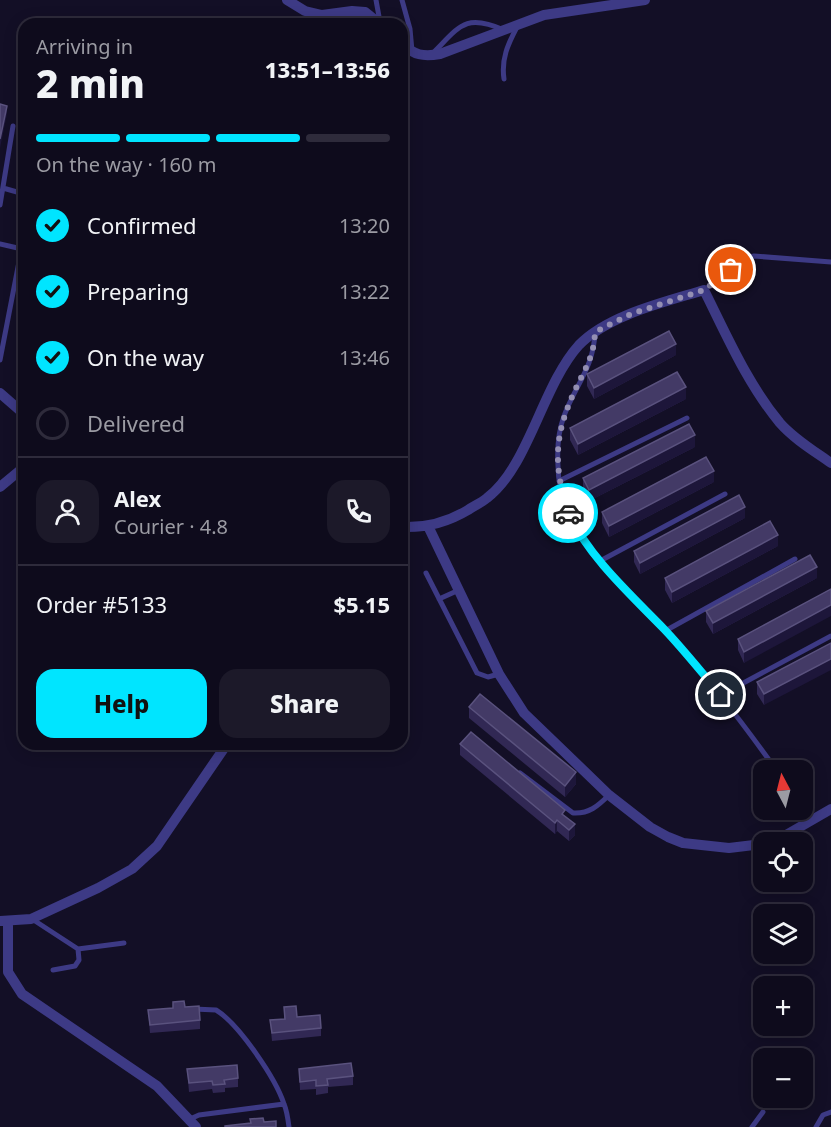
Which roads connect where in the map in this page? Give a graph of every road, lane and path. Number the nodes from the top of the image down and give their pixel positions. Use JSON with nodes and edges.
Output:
{"nodes":[{"id":1,"x":287,"y":0,"type":"edge"},
{"id":2,"x":376,"y":0,"type":"edge"},
{"id":3,"x":402,"y":0,"type":"edge"},
{"id":4,"x":645,"y":0,"type":"edge"},
{"id":5,"x":372,"y":18,"type":"edge"},
{"id":6,"x":379,"y":18,"type":"edge"},
{"id":7,"x":407,"y":18,"type":"edge"},
{"id":8,"x":408,"y":22,"type":"edge"},
{"id":9,"x":519,"y":25,"type":"junction"},
{"id":10,"x":505,"y":30,"type":"junction"},
{"id":11,"x":408,"y":49,"type":"edge"},
{"id":12,"x":412,"y":52,"type":"junction"},
{"id":13,"x":430,"y":56,"type":"junction"},
{"id":14,"x":504,"y":79,"type":"dead end"},
{"id":15,"x":13,"y":126,"type":"dead end"},
{"id":16,"x":3,"y":188,"type":"junction"},
{"id":17,"x":18,"y":192,"type":"edge"},
{"id":18,"x":0,"y":205,"type":"edge"},
{"id":19,"x":0,"y":244,"type":"edge"},
{"id":20,"x":18,"y":248,"type":"edge"},
{"id":21,"x":831,"y":262,"type":"edge"},
{"id":22,"x":18,"y":269,"type":"edge"},
{"id":23,"x":704,"y":290,"type":"junction"},
{"id":24,"x":595,"y":332,"type":"junction"},
{"id":25,"x":0,"y":360,"type":"edge"},
{"id":26,"x":0,"y":393,"type":"edge"},
{"id":27,"x":18,"y":408,"type":"edge"},
{"id":28,"x":687,"y":417,"type":"dead end"},
{"id":29,"x":831,"y":463,"type":"edge"},
{"id":30,"x":18,"y":472,"type":"edge"},
{"id":31,"x":559,"y":481,"type":"junction"},
{"id":32,"x":0,"y":487,"type":"edge"},
{"id":33,"x":725,"y":494,"type":"dead end"},
{"id":34,"x":428,"y":526,"type":"junction"},
{"id":35,"x":408,"y":527,"type":"edge"},
{"id":36,"x":795,"y":559,"type":"dead end"},
{"id":37,"x":600,"y":561,"type":"junction"},
{"id":38,"x":426,"y":573,"type":"dead end"},
{"id":39,"x":459,"y":590,"type":"junction"},
{"id":40,"x":439,"y":599,"type":"junction"},
{"id":41,"x":666,"y":631,"type":"junction"},
{"id":42,"x":831,"y":636,"type":"edge"},
{"id":43,"x":499,"y":674,"type":"junction"},
{"id":44,"x":721,"y":695,"type":"junction"},
{"id":45,"x":223,"y":750,"type":"edge"},
{"id":46,"x":769,"y":760,"type":"edge"},
{"id":47,"x":516,"y":770,"type":"edge"},
{"id":48,"x":609,"y":795,"type":"junction"},
{"id":49,"x":831,"y":809,"type":"edge"},
{"id":50,"x":805,"y":820,"type":"edge"},
{"id":51,"x":807,"y":823,"type":"junction"},
{"id":52,"x":31,"y":919,"type":"junction"},
{"id":53,"x":4,"y":921,"type":"edge"},
{"id":54,"x":124,"y":943,"type":"dead end"},
{"id":55,"x":78,"y":949,"type":"junction"},
{"id":56,"x":53,"y":970,"type":"dead end"},
{"id":57,"x":192,"y":1009,"type":"edge"},
{"id":58,"x":284,"y":1104,"type":"junction"},
{"id":59,"x":763,"y":1112,"type":"dead end"},
{"id":60,"x":831,"y":1112,"type":"edge"},
{"id":61,"x":193,"y":1123,"type":"edge"},
{"id":62,"x":290,"y":1127,"type":"edge"},
{"id":63,"x":752,"y":1127,"type":"edge"},
{"id":64,"x":816,"y":1127,"type":"edge"}],
"edges":[{"from":1,"to":5,"type":"street"},
{"from":2,"to":6,"type":"lane"},
{"from":3,"to":7,"type":"lane"},
{"from":4,"to":9,"type":"street"},
{"from":8,"to":12,"type":"lane"},
{"from":9,"to":10,"type":"street"},
{"from":9,"to":14,"type":"lane"},
{"from":10,"to":13,"type":"street"},
{"from":10,"to":13,"type":"lane"},
{"from":11,"to":12,"type":"street"},
{"from":12,"to":13,"type":"street"},
{"from":15,"to":16,"type":"lane"},
{"from":16,"to":17,"type":"lane"},
{"from":16,"to":18,"type":"lane"},
{"from":19,"to":20,"type":"lane"},
{"from":21,"to":23,"type":"lane"},
{"from":22,"to":25,"type":"lane"},
{"from":23,"to":24,"type":"street"},
{"from":23,"to":29,"type":"street"},
{"from":24,"to":31,"type":"lane"},
{"from":24,"to":34,"type":"street"},
{"from":26,"to":27,"type":"street"},
{"from":28,"to":31,"type":"lane"},
{"from":30,"to":32,"type":"street"},
{"from":31,"to":37,"type":"lane"},
{"from":33,"to":37,"type":"lane"},
{"from":34,"to":35,"type":"street"},
{"from":34,"to":39,"type":"street"},
{"from":36,"to":41,"type":"lane"},
{"from":37,"to":41,"type":"lane"},
{"from":38,"to":40,"type":"lane"},
{"from":39,"to":40,"type":"lane"},
{"from":39,"to":43,"type":"street"},
{"from":40,"to":43,"type":"lane"},
{"from":41,"to":44,"type":"lane"},
{"from":42,"to":44,"type":"lane"},
{"from":43,"to":48,"type":"street"},
{"from":44,"to":46,"type":"lane"},
{"from":45,"to":52,"type":"street"},
{"from":47,"to":48,"type":"lane"},
{"from":48,"to":51,"type":"street"},
{"from":49,"to":51,"type":"street"},
{"from":50,"to":51,"type":"lane"},
{"from":52,"to":53,"type":"street"},
{"from":52,"to":55,"type":"lane"},
{"from":53,"to":61,"type":"street"},
{"from":54,"to":55,"type":"lane"},
{"from":55,"to":56,"type":"lane"},
{"from":57,"to":58,"type":"lane"},
{"from":58,"to":61,"type":"lane"},
{"from":58,"to":62,"type":"lane"},
{"from":59,"to":63,"type":"lane"},
{"from":60,"to":64,"type":"lane"}]}
